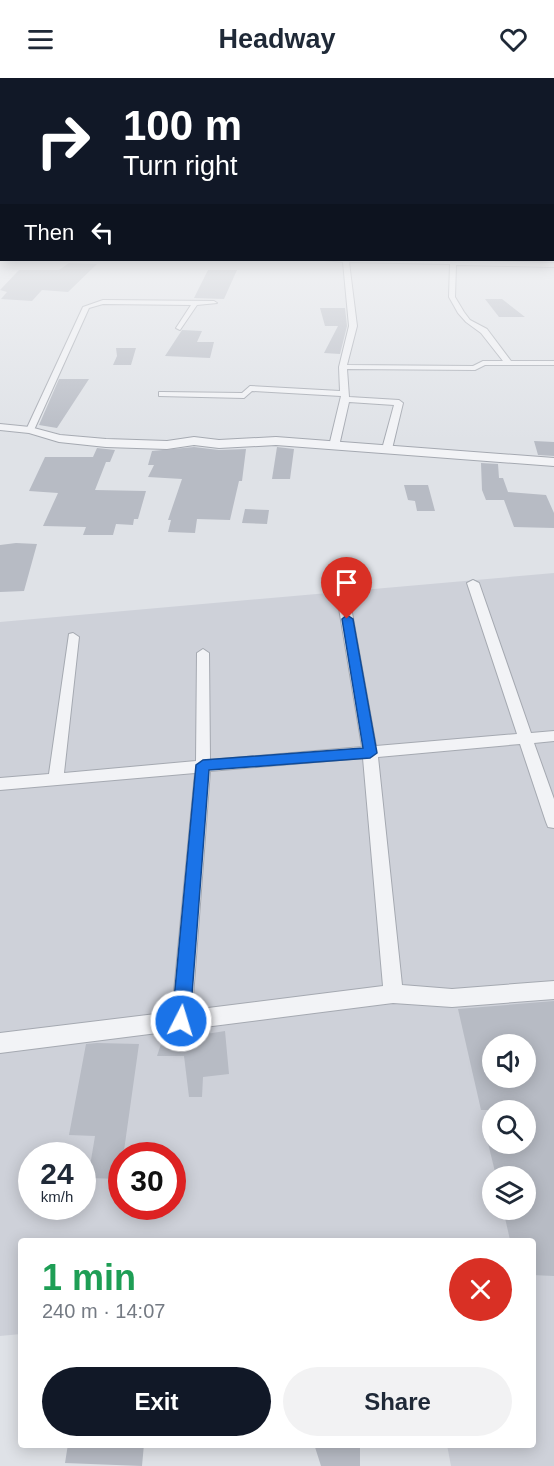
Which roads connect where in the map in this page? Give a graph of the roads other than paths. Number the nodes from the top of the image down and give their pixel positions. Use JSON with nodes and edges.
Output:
{"nodes":[{"id":1,"x":84,"y":311,"type":"edge"},
{"id":2,"x":190,"y":311,"type":"edge"},
{"id":3,"x":352,"y":311,"type":"edge"},
{"id":4,"x":460,"y":311,"type":"edge"},
{"id":5,"x":180,"y":328,"type":"dead end"},
{"id":6,"x":508,"y":363,"type":"junction"},
{"id":7,"x":554,"y":363,"type":"edge"},
{"id":8,"x":343,"y":367,"type":"junction"},
{"id":9,"x":162,"y":394,"type":"dead end"},
{"id":10,"x":345,"y":396,"type":"junction"},
{"id":11,"x":0,"y":427,"type":"edge"},
{"id":12,"x":30,"y":430,"type":"junction"},
{"id":13,"x":334,"y":446,"type":"junction"},
{"id":14,"x":387,"y":449,"type":"junction"},
{"id":15,"x":554,"y":462,"type":"edge"},
{"id":16,"x":473,"y":583,"type":"dead end"},
{"id":17,"x":343,"y":596,"type":"dead end"},
{"id":18,"x":73,"y":637,"type":"dead end"},
{"id":19,"x":203,"y":653,"type":"dead end"},
{"id":20,"x":554,"y":736,"type":"edge"},
{"id":21,"x":526,"y":739,"type":"junction"},
{"id":22,"x":370,"y":753,"type":"junction"},
{"id":23,"x":203,"y":765,"type":"junction"},
{"id":24,"x":56,"y":779,"type":"junction"},
{"id":25,"x":0,"y":784,"type":"edge"},
{"id":26,"x":554,"y":822,"type":"edge"},
{"id":27,"x":554,"y":990,"type":"edge"},
{"id":28,"x":393,"y":994,"type":"junction"},
{"id":29,"x":181,"y":1021,"type":"junction"},
{"id":30,"x":0,"y":1043,"type":"edge"}],
"edges":[{"from":1,"to":12,"type":"street"},
{"from":2,"to":5,"type":"street"},
{"from":3,"to":8,"type":"street"},
{"from":4,"to":6,"type":"street"},
{"from":6,"to":7,"type":"street"},
{"from":6,"to":8,"type":"street"},
{"from":8,"to":10,"type":"street"},
{"from":9,"to":10,"type":"street"},
{"from":10,"to":13,"type":"street"},
{"from":10,"to":14,"type":"street"},
{"from":11,"to":12,"type":"street"},
{"from":12,"to":13,"type":"street"},
{"from":13,"to":14,"type":"street"},
{"from":14,"to":15,"type":"street"},
{"from":16,"to":21,"type":"street"},
{"from":17,"to":22,"type":"street"},
{"from":18,"to":24,"type":"street"},
{"from":19,"to":23,"type":"street"},
{"from":20,"to":21,"type":"street"},
{"from":21,"to":22,"type":"street"},
{"from":21,"to":26,"type":"street"},
{"from":22,"to":23,"type":"street"},
{"from":22,"to":28,"type":"street"},
{"from":23,"to":24,"type":"street"},
{"from":23,"to":29,"type":"street"},
{"from":24,"to":25,"type":"street"},
{"from":27,"to":28,"type":"street"},
{"from":28,"to":29,"type":"street"},
{"from":29,"to":30,"type":"street"}]}
